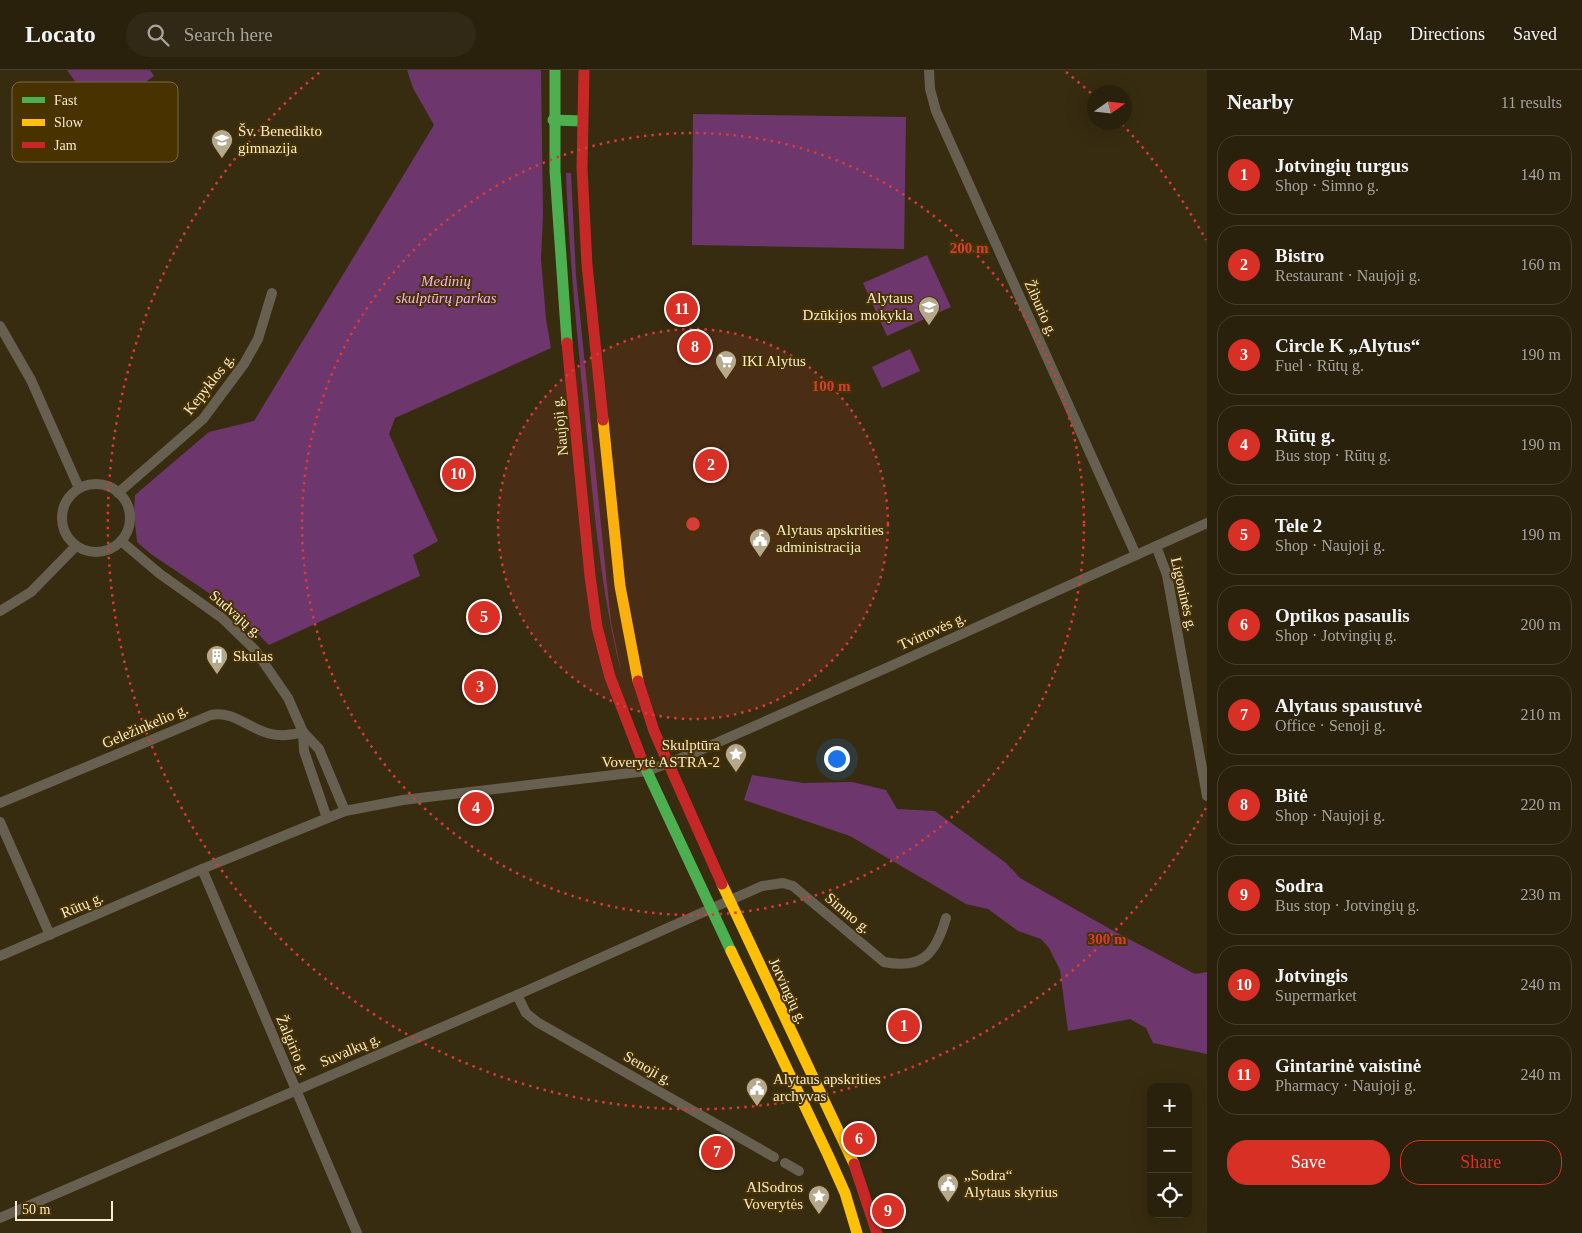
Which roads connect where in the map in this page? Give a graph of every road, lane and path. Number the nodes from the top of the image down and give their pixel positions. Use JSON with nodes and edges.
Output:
{"nodes":[{"id":1,"x":555,"y":70,"type":"edge"},
{"id":2,"x":584,"y":70,"type":"edge"},
{"id":3,"x":929,"y":70,"type":"edge"},
{"id":4,"x":553,"y":120,"type":"junction"},
{"id":5,"x":582,"y":121,"type":"junction"},
{"id":6,"x":272,"y":293,"type":"dead end"},
{"id":7,"x":0,"y":326,"type":"edge"},
{"id":8,"x":79,"y":488,"type":"junction"},
{"id":9,"x":118,"y":492,"type":"junction"},
{"id":10,"x":1207,"y":523,"type":"edge"},
{"id":11,"x":121,"y":541,"type":"junction"},
{"id":12,"x":76,"y":546,"type":"junction"},
{"id":13,"x":1156,"y":546,"type":"junction"},
{"id":14,"x":1136,"y":555,"type":"junction"},
{"id":15,"x":0,"y":611,"type":"edge"},
{"id":16,"x":303,"y":732,"type":"junction"},
{"id":17,"x":668,"y":763,"type":"junction"},
{"id":18,"x":647,"y":771,"type":"junction"},
{"id":19,"x":1207,"y":796,"type":"edge"},
{"id":20,"x":0,"y":803,"type":"edge"},
{"id":21,"x":346,"y":811,"type":"junction"},
{"id":22,"x":327,"y":818,"type":"junction"},
{"id":23,"x":0,"y":822,"type":"edge"},
{"id":24,"x":202,"y":869,"type":"junction"},
{"id":25,"x":729,"y":900,"type":"junction"},
{"id":26,"x":710,"y":909,"type":"junction"},
{"id":27,"x":946,"y":918,"type":"dead end"},
{"id":28,"x":50,"y":935,"type":"junction"},
{"id":29,"x":0,"y":956,"type":"edge"},
{"id":30,"x":517,"y":995,"type":"junction"},
{"id":31,"x":295,"y":1090,"type":"junction"},
{"id":32,"x":774,"y":1157,"type":"dead end"},
{"id":33,"x":785,"y":1163,"type":"dead end"},
{"id":34,"x":799,"y":1171,"type":"dead end"},
{"id":35,"x":0,"y":1218,"type":"edge"},
{"id":36,"x":356,"y":1233,"type":"edge"},
{"id":37,"x":857,"y":1233,"type":"edge"},
{"id":38,"x":877,"y":1233,"type":"edge"}],
"edges":[{"from":1,"to":4,"type":"main road","name":"Naujoji g."},
{"from":2,"to":5,"type":"main road"},
{"from":3,"to":14,"type":"street","name":"Žiburio g."},
{"from":4,"to":5,"type":"main road"},
{"from":4,"to":18,"type":"main road","name":"Naujoji g."},
{"from":5,"to":17,"type":"main road"},
{"from":6,"to":9,"type":"street","name":"Kepyklos g."},
{"from":7,"to":8,"type":"street"},
{"from":8,"to":9,"type":"street"},
{"from":8,"to":12,"type":"street"},
{"from":9,"to":11,"type":"street"},
{"from":10,"to":13,"type":"street","name":"Tvirtovės g."},
{"from":11,"to":12,"type":"street"},
{"from":11,"to":16,"type":"street","name":"Sudvajų g."},
{"from":12,"to":15,"type":"street"},
{"from":13,"to":14,"type":"street","name":"Tvirtovės g."},
{"from":13,"to":19,"type":"street","name":"Ligoninės g."},
{"from":14,"to":17,"type":"street","name":"Tvirtovės g."},
{"from":16,"to":20,"type":"street","name":"Geležinkelio g."},
{"from":16,"to":21,"type":"street","name":"Sudvajų g."},
{"from":16,"to":22,"type":"street","name":"Sudvajų g."},
{"from":17,"to":18,"type":"street","name":"Rūtų g."},
{"from":17,"to":25,"type":"main road","name":"Jotvingių g."},
{"from":18,"to":21,"type":"street","name":"Rūtų g."},
{"from":18,"to":26,"type":"main road"},
{"from":21,"to":22,"type":"street","name":"Rūtų g."},
{"from":22,"to":24,"type":"street","name":"Rūtų g."},
{"from":23,"to":28,"type":"street"},
{"from":24,"to":28,"type":"street","name":"Rūtų g."},
{"from":24,"to":31,"type":"street","name":"Žalgirio g."},
{"from":25,"to":26,"type":"street","name":"Simno g."},
{"from":25,"to":27,"type":"street","name":"Simno g."},
{"from":25,"to":38,"type":"main road","name":"Jotvingių g."},
{"from":26,"to":30,"type":"street","name":"Suvalkų g."},
{"from":26,"to":37,"type":"main road"},
{"from":28,"to":29,"type":"street","name":"Rūtų g."},
{"from":30,"to":31,"type":"street","name":"Suvalkų g."},
{"from":30,"to":32,"type":"street","name":"Senoji g."},
{"from":31,"to":35,"type":"street","name":"Suvalkų g."},
{"from":31,"to":36,"type":"street","name":"Žalgirio g."},
{"from":33,"to":34,"type":"street"}]}
